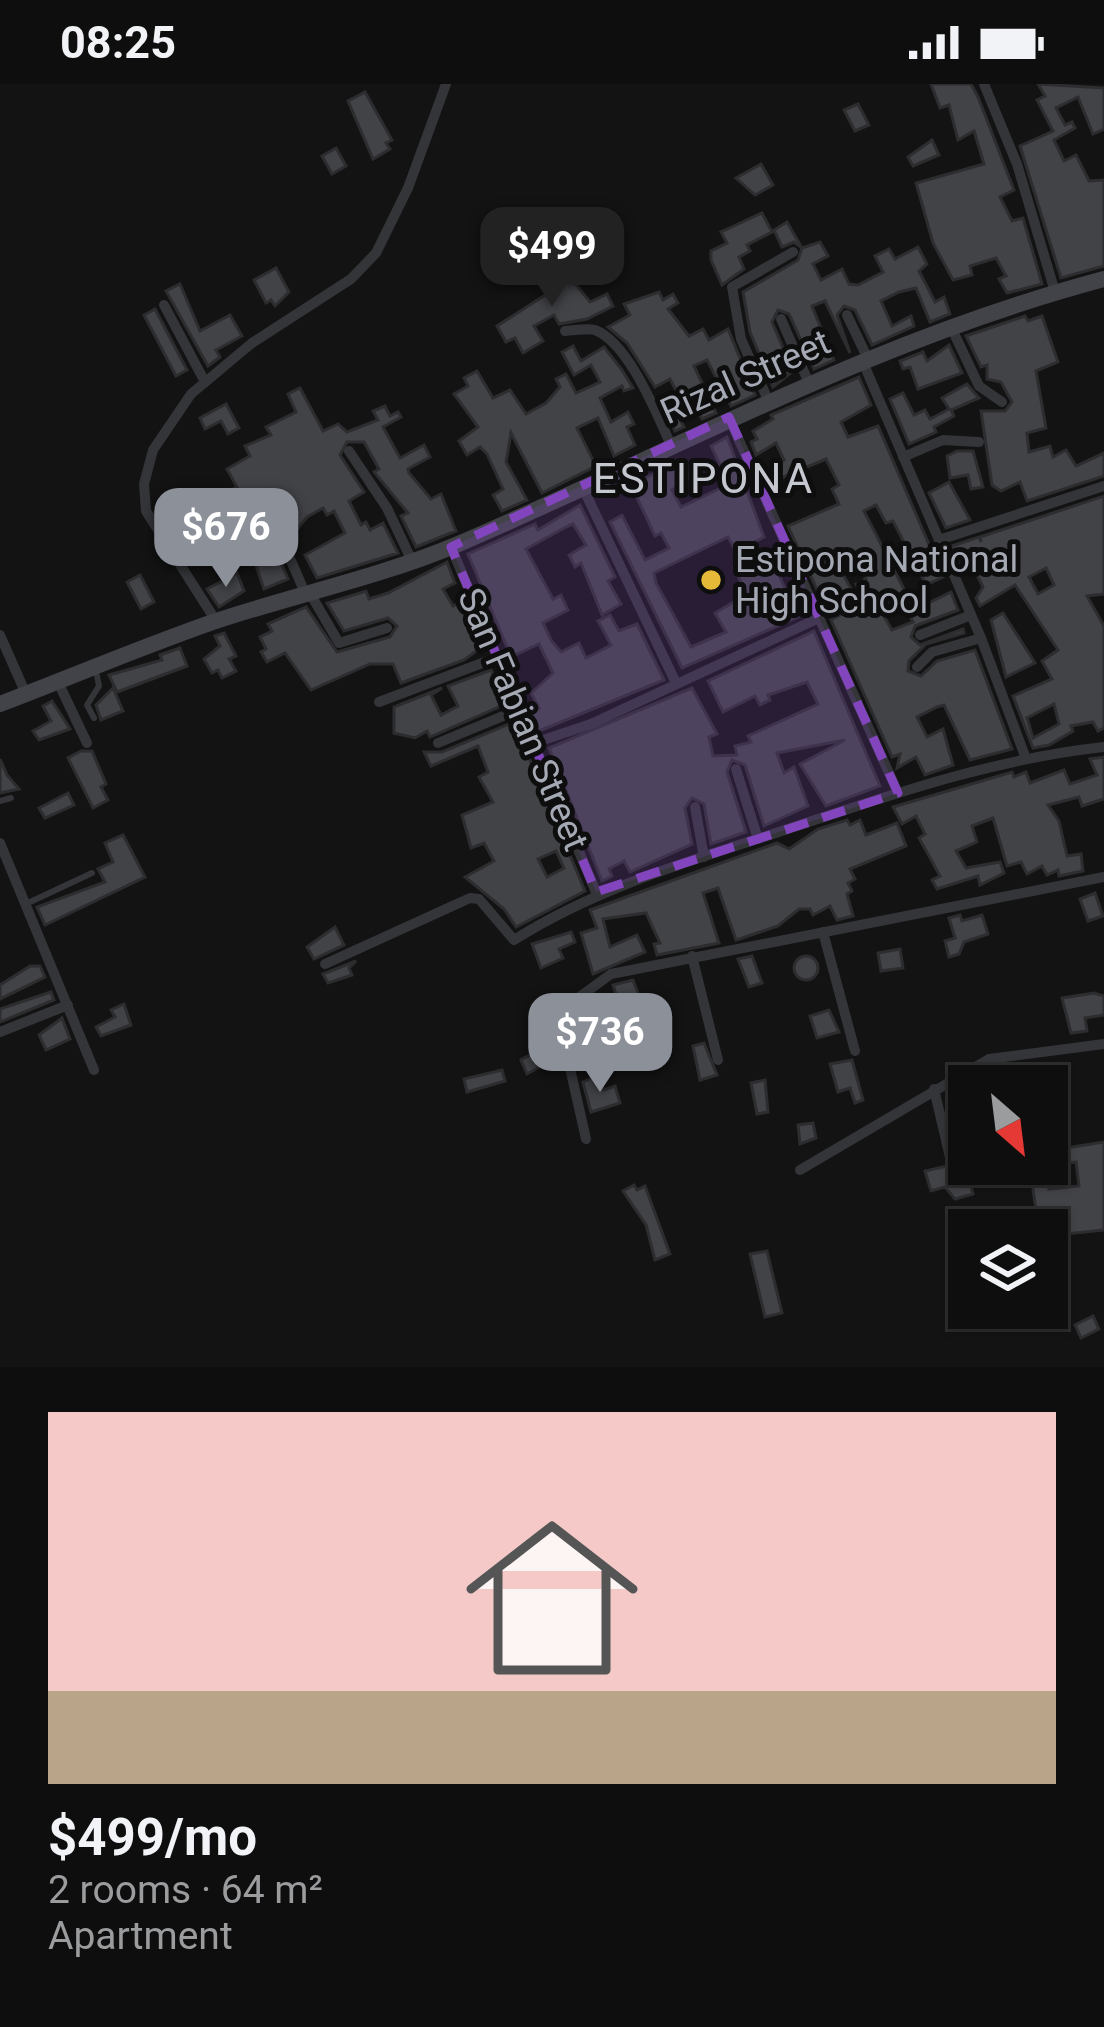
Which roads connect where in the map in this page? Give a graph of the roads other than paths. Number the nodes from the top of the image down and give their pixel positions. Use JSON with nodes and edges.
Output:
{"nodes":[{"id":1,"x":446,"y":84,"type":"edge"},
{"id":2,"x":984,"y":84,"type":"edge"},
{"id":3,"x":793,"y":253,"type":"dead end"},
{"id":4,"x":1104,"y":279,"type":"edge"},
{"id":5,"x":1055,"y":292,"type":"junction"},
{"id":6,"x":164,"y":305,"type":"dead end"},
{"id":7,"x":847,"y":315,"type":"dead end"},
{"id":8,"x":781,"y":319,"type":"dead end"},
{"id":9,"x":950,"y":324,"type":"junction"},
{"id":10,"x":565,"y":331,"type":"dead end"},
{"id":11,"x":864,"y":358,"type":"junction"},
{"id":12,"x":808,"y":381,"type":"junction"},
{"id":13,"x":205,"y":382,"type":"junction"},
{"id":14,"x":768,"y":400,"type":"junction"},
{"id":15,"x":1002,"y":402,"type":"dead end"},
{"id":16,"x":729,"y":418,"type":"junction"},
{"id":17,"x":979,"y":442,"type":"dead end"},
{"id":18,"x":671,"y":445,"type":"junction"},
{"id":19,"x":349,"y":451,"type":"dead end"},
{"id":20,"x":903,"y":457,"type":"junction"},
{"id":21,"x":1104,"y":486,"type":"edge"},
{"id":22,"x":583,"y":488,"type":"junction"},
{"id":23,"x":264,"y":500,"type":"dead end"},
{"id":24,"x":939,"y":540,"type":"junction"},
{"id":25,"x":452,"y":547,"type":"junction"},
{"id":26,"x":412,"y":561,"type":"junction"},
{"id":27,"x":308,"y":596,"type":"junction"},
{"id":28,"x":971,"y":615,"type":"junction"},
{"id":29,"x":819,"y":618,"type":"junction"},
{"id":30,"x":216,"y":621,"type":"junction"},
{"id":31,"x":387,"y":628,"type":"dead end"},
{"id":32,"x":0,"y":635,"type":"edge"},
{"id":33,"x":920,"y":635,"type":"dead end"},
{"id":34,"x":981,"y":638,"type":"junction"},
{"id":35,"x":498,"y":657,"type":"junction"},
{"id":36,"x":95,"y":668,"type":"junction"},
{"id":37,"x":917,"y":668,"type":"dead end"},
{"id":38,"x":58,"y":682,"type":"junction"},
{"id":39,"x":676,"y":683,"type":"junction"},
{"id":40,"x":26,"y":694,"type":"junction"},
{"id":41,"x":379,"y":702,"type":"dead end"},
{"id":42,"x":0,"y":704,"type":"edge"},
{"id":43,"x":520,"y":710,"type":"junction"},
{"id":44,"x":94,"y":718,"type":"dead end"},
{"id":45,"x":87,"y":742,"type":"dead end"},
{"id":46,"x":438,"y":743,"type":"dead end"},
{"id":47,"x":534,"y":743,"type":"junction"},
{"id":48,"x":1104,"y":747,"type":"edge"},
{"id":49,"x":1025,"y":756,"type":"junction"},
{"id":50,"x":736,"y":769,"type":"dead end"},
{"id":51,"x":898,"y":793,"type":"junction"},
{"id":52,"x":11,"y":798,"type":"dead end"},
{"id":53,"x":0,"y":801,"type":"edge"},
{"id":54,"x":695,"y":807,"type":"dead end"},
{"id":55,"x":758,"y":839,"type":"junction"},
{"id":56,"x":0,"y":843,"type":"edge"},
{"id":57,"x":704,"y":856,"type":"junction"},
{"id":58,"x":92,"y":873,"type":"dead end"},
{"id":59,"x":1104,"y":878,"type":"edge"},
{"id":60,"x":596,"y":892,"type":"junction"},
{"id":61,"x":24,"y":904,"type":"junction"},
{"id":62,"x":823,"y":932,"type":"junction"},
{"id":63,"x":692,"y":956,"type":"junction"},
{"id":64,"x":325,"y":964,"type":"dead end"},
{"id":65,"x":68,"y":1005,"type":"junction"},
{"id":66,"x":0,"y":1032,"type":"edge"},
{"id":67,"x":1104,"y":1044,"type":"edge"},
{"id":68,"x":855,"y":1051,"type":"dead end"},
{"id":69,"x":718,"y":1060,"type":"dead end"},
{"id":70,"x":94,"y":1070,"type":"dead end"},
{"id":71,"x":934,"y":1089,"type":"junction"},
{"id":72,"x":586,"y":1139,"type":"dead end"},
{"id":73,"x":948,"y":1148,"type":"edge"},
{"id":74,"x":800,"y":1170,"type":"dead end"}],
"edges":[{"from":1,"to":13,"type":"street"},
{"from":2,"to":5,"type":"street"},
{"from":3,"to":14,"type":"street"},
{"from":4,"to":5,"type":"main road","name":"Rizal Street"},
{"from":5,"to":9,"type":"main road","name":"Rizal Street"},
{"from":6,"to":13,"type":"street"},
{"from":7,"to":11,"type":"street"},
{"from":8,"to":12,"type":"street"},
{"from":9,"to":11,"type":"main road","name":"Rizal Street"},
{"from":9,"to":15,"type":"street"},
{"from":10,"to":18,"type":"street"},
{"from":11,"to":12,"type":"main road","name":"Rizal Street"},
{"from":11,"to":20,"type":"street"},
{"from":12,"to":14,"type":"main road","name":"Rizal Street"},
{"from":13,"to":30,"type":"street"},
{"from":14,"to":16,"type":"main road","name":"Rizal Street"},
{"from":16,"to":18,"type":"main road","name":"Rizal Street"},
{"from":16,"to":29,"type":"street"},
{"from":17,"to":20,"type":"street"},
{"from":18,"to":22,"type":"main road","name":"Rizal Street"},
{"from":19,"to":26,"type":"street"},
{"from":20,"to":24,"type":"street"},
{"from":21,"to":24,"type":"street"},
{"from":22,"to":25,"type":"main road","name":"Rizal Street"},
{"from":22,"to":39,"type":"street"},
{"from":23,"to":27,"type":"street"},
{"from":24,"to":28,"type":"street"},
{"from":25,"to":26,"type":"main road","name":"Rizal Street"},
{"from":25,"to":35,"type":"street","name":"San Fabian Street"},
{"from":26,"to":27,"type":"main road","name":"Rizal Street"},
{"from":27,"to":30,"type":"main road","name":"Rizal Street"},
{"from":27,"to":31,"type":"street"},
{"from":28,"to":33,"type":"street"},
{"from":28,"to":34,"type":"street"},
{"from":29,"to":39,"type":"street"},
{"from":29,"to":51,"type":"street"},
{"from":30,"to":36,"type":"main road","name":"Rizal Street"},
{"from":32,"to":40,"type":"street"},
{"from":34,"to":37,"type":"street"},
{"from":34,"to":49,"type":"street"},
{"from":35,"to":41,"type":"street"},
{"from":35,"to":43,"type":"street","name":"San Fabian Street"},
{"from":36,"to":38,"type":"main road","name":"Rizal Street"},
{"from":36,"to":44,"type":"lane"},
{"from":38,"to":40,"type":"main road","name":"Rizal Street"},
{"from":38,"to":45,"type":"street"},
{"from":39,"to":47,"type":"street"},
{"from":40,"to":42,"type":"main road","name":"Rizal Street"},
{"from":43,"to":46,"type":"street"},
{"from":43,"to":47,"type":"street","name":"San Fabian Street"},
{"from":47,"to":60,"type":"street","name":"San Fabian Street"},
{"from":48,"to":49,"type":"street"},
{"from":49,"to":51,"type":"street"},
{"from":50,"to":55,"type":"street"},
{"from":51,"to":55,"type":"street"},
{"from":52,"to":53,"type":"lane"},
{"from":54,"to":57,"type":"street"},
{"from":55,"to":57,"type":"street"},
{"from":56,"to":61,"type":"street"},
{"from":57,"to":60,"type":"street"},
{"from":58,"to":61,"type":"lane"},
{"from":59,"to":62,"type":"street"},
{"from":60,"to":64,"type":"street"},
{"from":61,"to":65,"type":"street"},
{"from":62,"to":63,"type":"street"},
{"from":62,"to":68,"type":"street"},
{"from":63,"to":69,"type":"street"},
{"from":63,"to":72,"type":"street"},
{"from":65,"to":66,"type":"street"},
{"from":65,"to":70,"type":"street"},
{"from":67,"to":71,"type":"street"},
{"from":71,"to":73,"type":"street"},
{"from":71,"to":74,"type":"street"}]}
